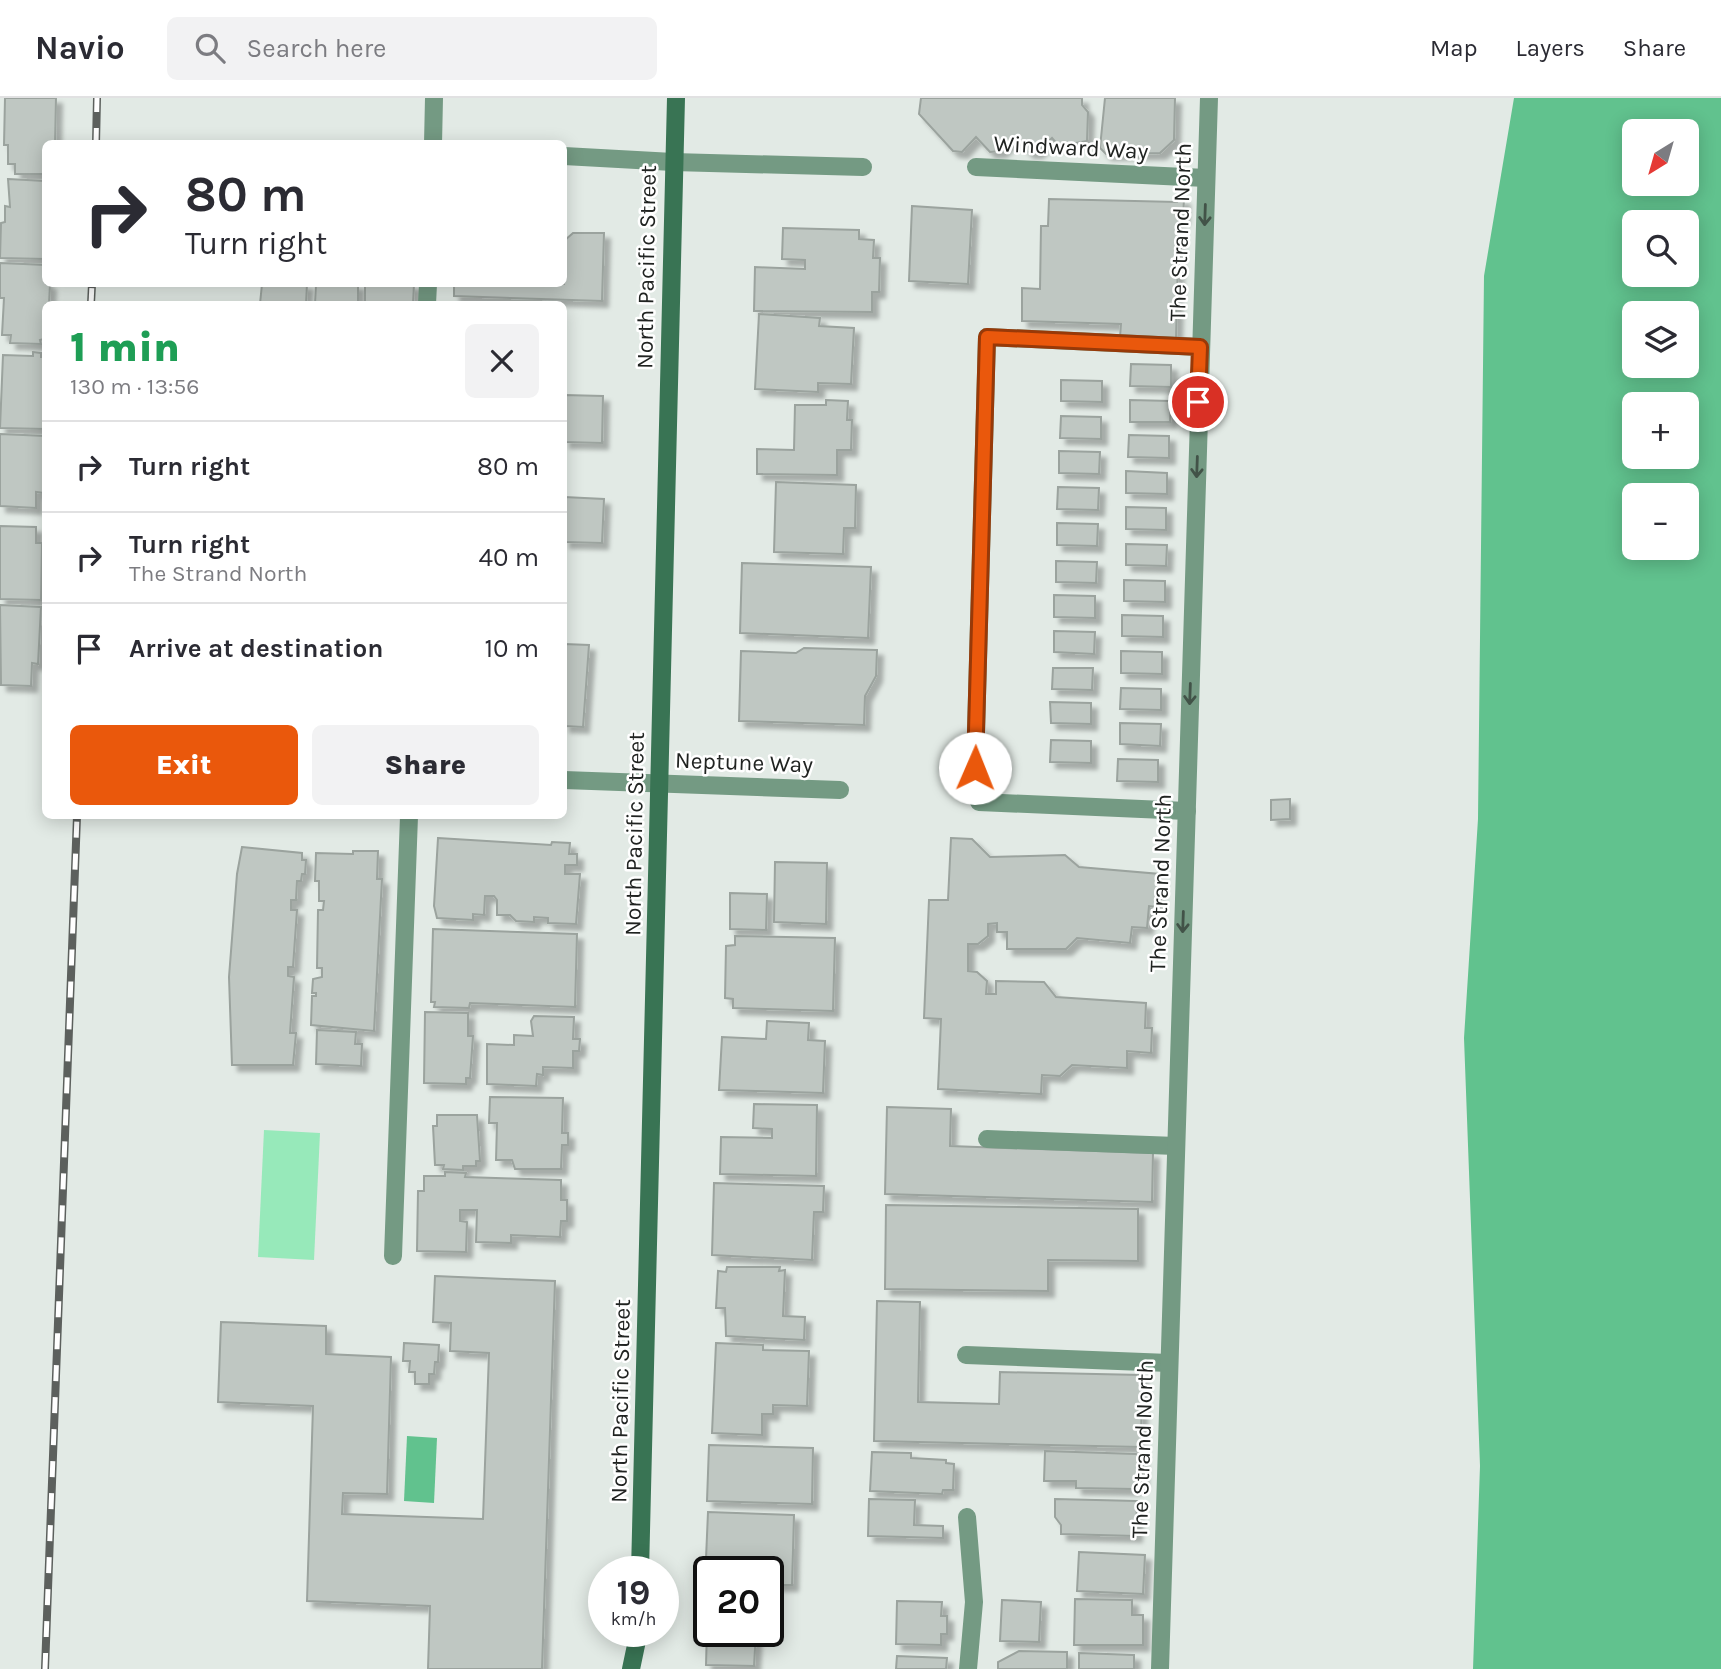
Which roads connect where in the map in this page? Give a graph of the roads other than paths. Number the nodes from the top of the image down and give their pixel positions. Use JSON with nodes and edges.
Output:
{"nodes":[{"id":1,"x":434,"y":98,"type":"edge"},
{"id":2,"x":676,"y":98,"type":"edge"},
{"id":3,"x":1209,"y":98,"type":"edge"},
{"id":4,"x":433,"y":140,"type":"edge"},
{"id":5,"x":567,"y":156,"type":"edge"},
{"id":6,"x":673,"y":162,"type":"junction"},
{"id":7,"x":863,"y":167,"type":"dead end"},
{"id":8,"x":975,"y":167,"type":"dead end"},
{"id":9,"x":1206,"y":178,"type":"junction"},
{"id":10,"x":1200,"y":347,"type":"junction"},
{"id":11,"x":975,"y":768,"type":"dead end"},
{"id":12,"x":567,"y":780,"type":"edge"},
{"id":13,"x":659,"y":783,"type":"junction"},
{"id":14,"x":839,"y":790,"type":"dead end"},
{"id":15,"x":979,"y":802,"type":"dead end"},
{"id":16,"x":1187,"y":811,"type":"junction"},
{"id":17,"x":409,"y":819,"type":"edge"},
{"id":18,"x":987,"y":1139,"type":"dead end"},
{"id":19,"x":1176,"y":1146,"type":"junction"},
{"id":20,"x":393,"y":1256,"type":"dead end"},
{"id":21,"x":966,"y":1355,"type":"dead end"},
{"id":22,"x":1169,"y":1363,"type":"junction"},
{"id":23,"x":967,"y":1517,"type":"dead end"},
{"id":24,"x":640,"y":1556,"type":"edge"},
{"id":25,"x":636,"y":1647,"type":"edge"},
{"id":26,"x":631,"y":1669,"type":"edge"},
{"id":27,"x":968,"y":1669,"type":"edge"},
{"id":28,"x":1160,"y":1669,"type":"edge"}],
"edges":[{"from":1,"to":4,"type":"street"},
{"from":2,"to":6,"type":"main road","name":"North Pacific Street"},
{"from":3,"to":9,"type":"street","name":"The Strand North"},
{"from":5,"to":6,"type":"street"},
{"from":6,"to":7,"type":"street"},
{"from":6,"to":13,"type":"main road","name":"North Pacific Street"},
{"from":8,"to":9,"type":"street","name":"Windward Way"},
{"from":9,"to":10,"type":"street","name":"The Strand North","one_way":true},
{"from":10,"to":11,"type":"street"},
{"from":10,"to":16,"type":"street","name":"The Strand North","one_way":true},
{"from":12,"to":13,"type":"street","name":"Neptune Way"},
{"from":13,"to":14,"type":"street","name":"Neptune Way"},
{"from":13,"to":24,"type":"main road","name":"North Pacific Street"},
{"from":15,"to":16,"type":"street"},
{"from":16,"to":19,"type":"street","name":"The Strand North","one_way":true},
{"from":17,"to":20,"type":"street"},
{"from":18,"to":19,"type":"street"},
{"from":19,"to":22,"type":"street","name":"The Strand North"},
{"from":21,"to":22,"type":"street"},
{"from":22,"to":28,"type":"street","name":"The Strand North"},
{"from":23,"to":27,"type":"street"},
{"from":25,"to":26,"type":"main road"}]}
